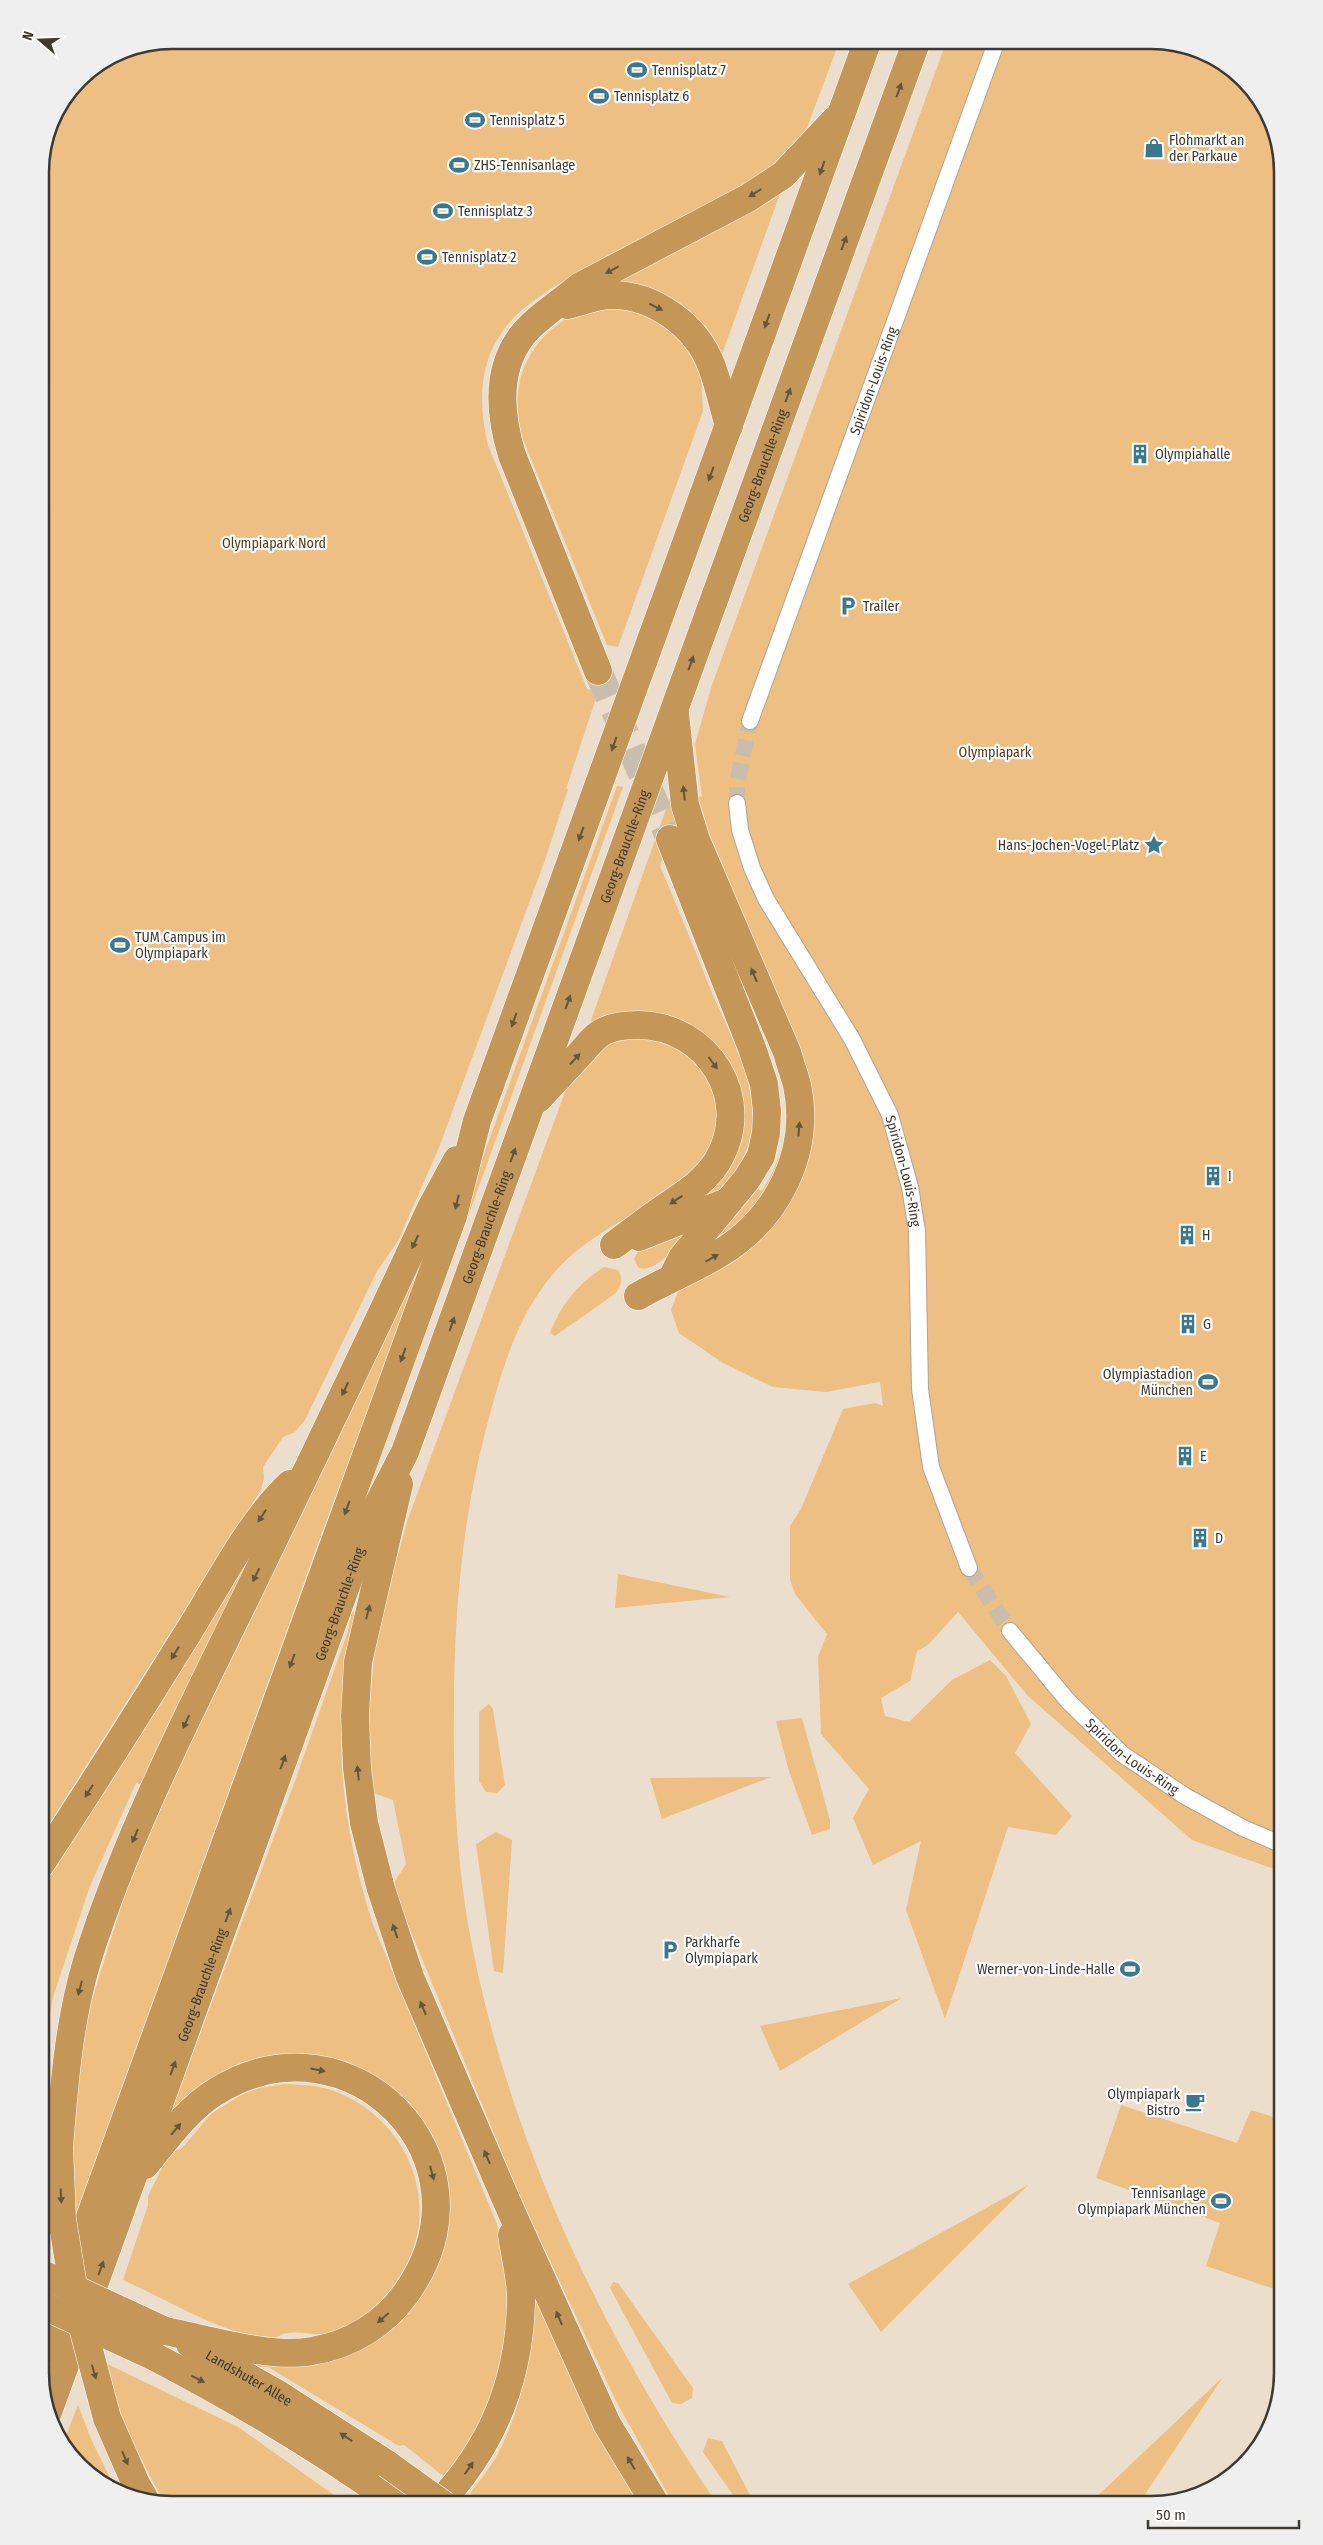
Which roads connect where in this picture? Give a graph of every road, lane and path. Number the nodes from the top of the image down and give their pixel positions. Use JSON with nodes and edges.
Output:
{"nodes":[{"id":1,"x":865,"y":49,"type":"edge"},
{"id":2,"x":914,"y":49,"type":"edge"},
{"id":3,"x":994,"y":49,"type":"edge"},
{"id":4,"x":842,"y":113,"type":"junction"},
{"id":5,"x":558,"y":306,"type":"junction"},
{"id":6,"x":729,"y":426,"type":"junction"},
{"id":7,"x":598,"y":671,"type":"tunnel mouth"},
{"id":8,"x":674,"y":709,"type":"junction"},
{"id":9,"x":750,"y":721,"type":"tunnel mouth"},
{"id":10,"x":738,"y":803,"type":"tunnel mouth"},
{"id":11,"x":670,"y":840,"type":"tunnel mouth"},
{"id":12,"x":530,"y":1108,"type":"junction"},
{"id":13,"x":477,"y":1121,"type":"junction"},
{"id":14,"x":726,"y":1202,"type":"junction"},
{"id":15,"x":673,"y":1276,"type":"junction"},
{"id":16,"x":638,"y":1296,"type":"dead end"},
{"id":17,"x":405,"y":1452,"type":"junction"},
{"id":18,"x":307,"y":1468,"type":"junction"},
{"id":19,"x":969,"y":1568,"type":"tunnel mouth"},
{"id":20,"x":1010,"y":1630,"type":"tunnel mouth"},
{"id":21,"x":1274,"y":1842,"type":"edge"},
{"id":22,"x":49,"y":1851,"type":"edge"},
{"id":23,"x":133,"y":2180,"type":"junction"},
{"id":24,"x":507,"y":2202,"type":"junction"},
{"id":25,"x":49,"y":2277,"type":"edge"},
{"id":26,"x":49,"y":2308,"type":"edge"},
{"id":27,"x":49,"y":2330,"type":"edge"},
{"id":28,"x":165,"y":2331,"type":"junction"},
{"id":29,"x":52,"y":2401,"type":"edge"},
{"id":30,"x":141,"y":2492,"type":"edge"},
{"id":31,"x":386,"y":2496,"type":"edge"},
{"id":32,"x":431,"y":2496,"type":"edge"},
{"id":33,"x":446,"y":2496,"type":"edge"},
{"id":34,"x":650,"y":2496,"type":"edge"}],
"edges":[{"from":1,"to":4,"type":"highway","name":"Georg-Brauchle-Ring"},
{"from":8,"to":2,"type":"highway","name":"Georg-Brauchle-Ring","one_way":true},
{"from":3,"to":9,"type":"street","name":"Spiridon-Louis-Ring"},
{"from":4,"to":5,"type":"highway","one_way":true},
{"from":4,"to":6,"type":"highway","name":"Georg-Brauchle-Ring","one_way":true},
{"from":5,"to":6,"type":"highway","one_way":true},
{"from":5,"to":7,"type":"highway"},
{"from":6,"to":13,"type":"highway","name":"Georg-Brauchle-Ring","one_way":true},
{"from":12,"to":8,"type":"highway","name":"Georg-Brauchle-Ring","one_way":true},
{"from":15,"to":8,"type":"highway","one_way":true},
{"from":10,"to":19,"type":"street","name":"Spiridon-Louis-Ring"},
{"from":11,"to":14,"type":"highway"},
{"from":12,"to":14,"type":"highway","one_way":true},
{"from":17,"to":12,"type":"highway","name":"Georg-Brauchle-Ring","one_way":true},
{"from":13,"to":18,"type":"highway","one_way":true},
{"from":13,"to":27,"type":"highway","name":"Georg-Brauchle-Ring","one_way":true},
{"from":14,"to":15,"type":"highway"},
{"from":15,"to":16,"type":"highway"},
{"from":23,"to":17,"type":"highway","name":"Georg-Brauchle-Ring","one_way":true},
{"from":24,"to":17,"type":"highway","one_way":true},
{"from":18,"to":22,"type":"highway","one_way":true},
{"from":18,"to":30,"type":"highway","one_way":true,"bridge":true},
{"from":20,"to":21,"type":"street","name":"Spiridon-Louis-Ring"},
{"from":23,"to":28,"type":"highway","one_way":true},
{"from":29,"to":23,"type":"highway","name":"Georg-Brauchle-Ring","one_way":true},
{"from":33,"to":24,"type":"highway","one_way":true},
{"from":34,"to":24,"type":"highway","one_way":true},
{"from":25,"to":28,"type":"highway","name":"Landshuter Allee","bridge":true},
{"from":26,"to":31,"type":"highway","name":"Landshuter Allee","one_way":true,"bridge":true},
{"from":32,"to":28,"type":"highway","name":"Landshuter Allee","one_way":true,"bridge":true}]}
